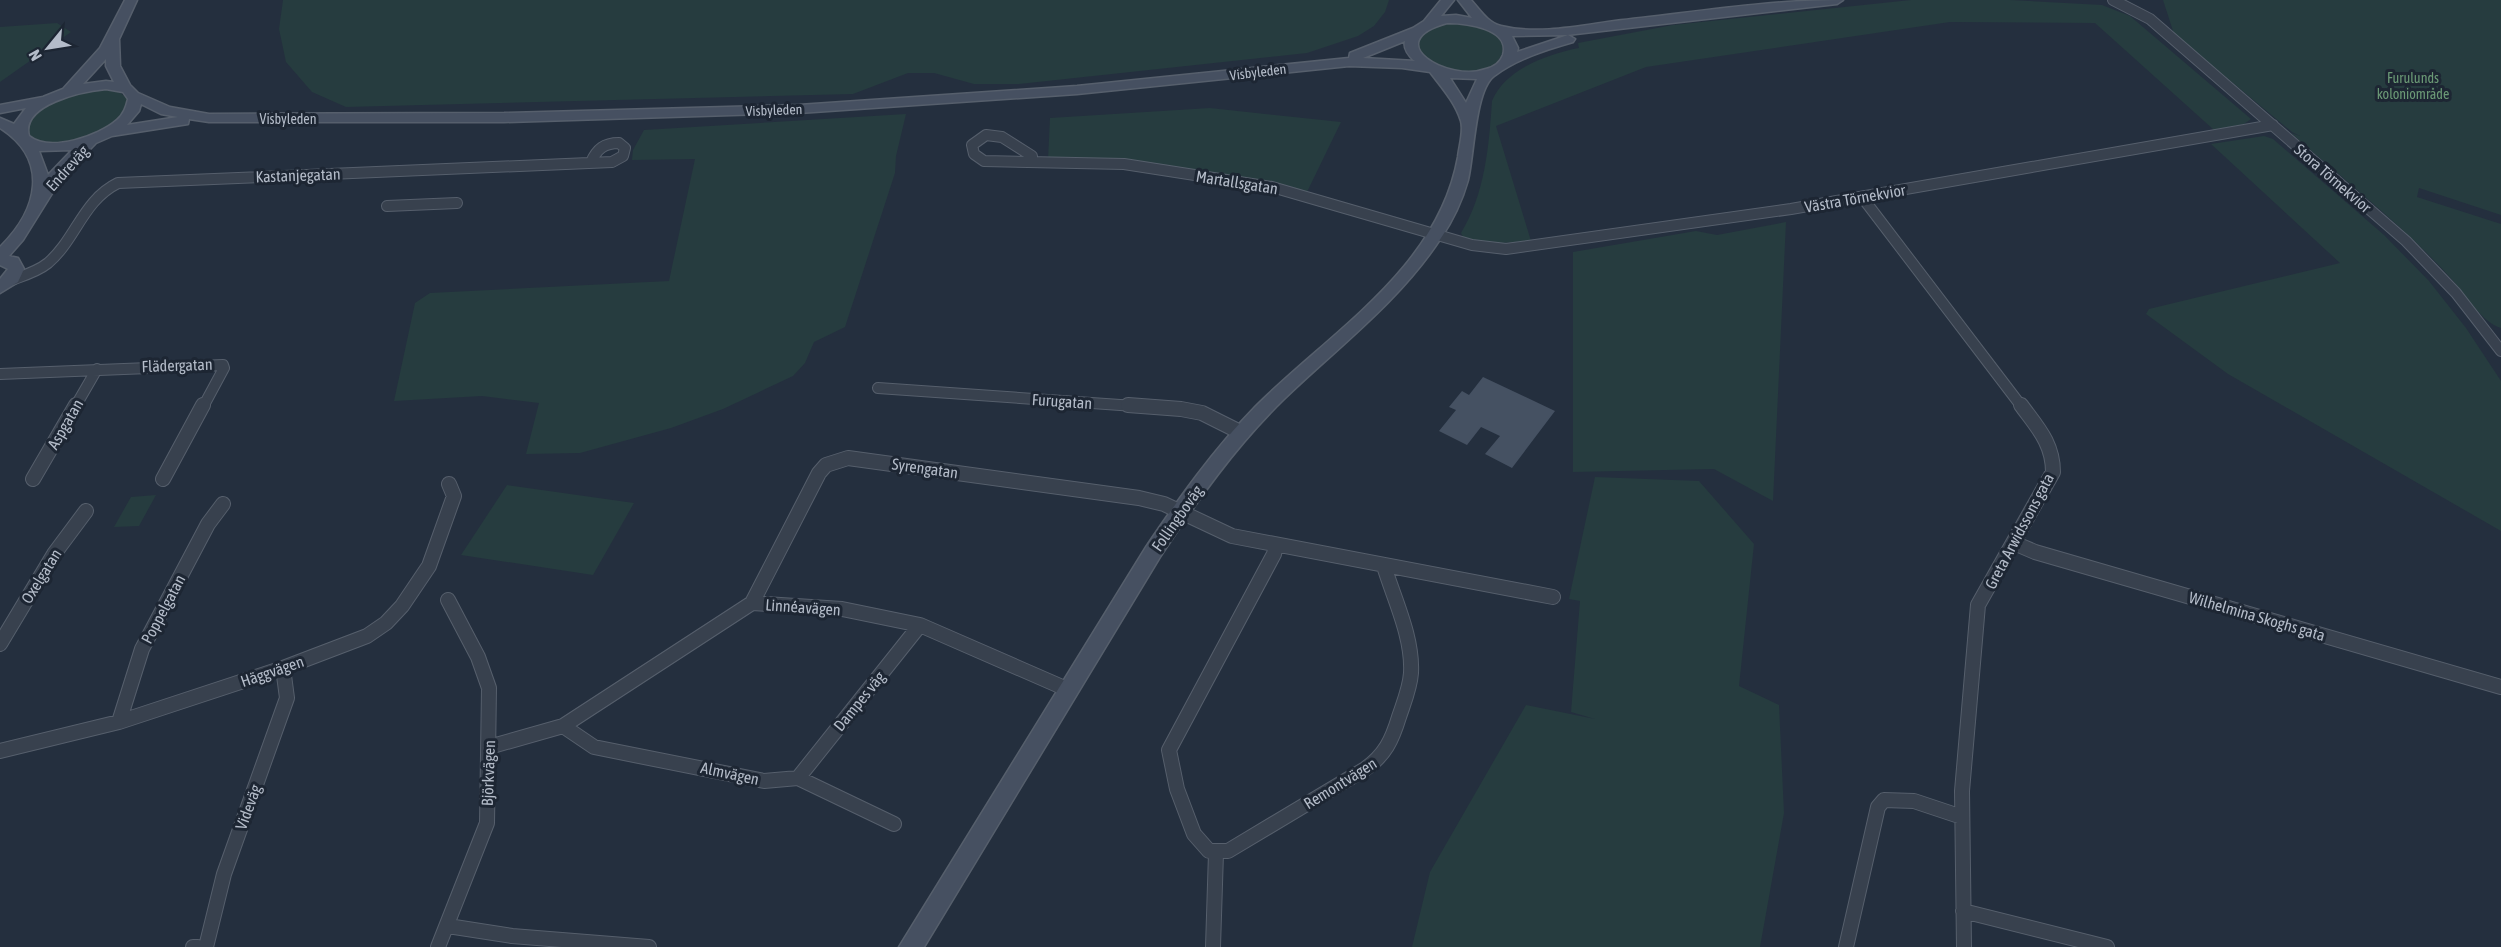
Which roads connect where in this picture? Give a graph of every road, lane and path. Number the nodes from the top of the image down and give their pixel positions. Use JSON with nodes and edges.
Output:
{"nodes":[{"id":1,"x":131,"y":0,"type":"edge"},
{"id":2,"x":1448,"y":0,"type":"edge"},
{"id":3,"x":1464,"y":0,"type":"edge"},
{"id":4,"x":1837,"y":0,"type":"edge"},
{"id":5,"x":2113,"y":0,"type":"edge"},
{"id":6,"x":2135,"y":0,"type":"edge"},
{"id":7,"x":2150,"y":19,"type":"junction"},
{"id":8,"x":1430,"y":23,"type":"junction"},
{"id":9,"x":1627,"y":25,"type":"junction"},
{"id":10,"x":1491,"y":27,"type":"junction"},
{"id":11,"x":1417,"y":31,"type":"junction"},
{"id":12,"x":113,"y":40,"type":"junction"},
{"id":13,"x":1336,"y":62,"type":"junction"},
{"id":14,"x":1506,"y":62,"type":"junction"},
{"id":15,"x":1432,"y":70,"type":"junction"},
{"id":16,"x":1489,"y":73,"type":"junction"},
{"id":17,"x":129,"y":92,"type":"junction"},
{"id":18,"x":53,"y":98,"type":"junction"},
{"id":19,"x":0,"y":109,"type":"edge"},
{"id":20,"x":209,"y":118,"type":"junction"},
{"id":21,"x":1468,"y":121,"type":"junction"},
{"id":22,"x":0,"y":122,"type":"edge"},
{"id":23,"x":2273,"y":125,"type":"junction"},
{"id":24,"x":98,"y":137,"type":"junction"},
{"id":25,"x":24,"y":138,"type":"junction"},
{"id":26,"x":591,"y":162,"type":"dead end"},
{"id":27,"x":1032,"y":162,"type":"junction"},
{"id":28,"x":1862,"y":197,"type":"junction"},
{"id":29,"x":40,"y":198,"type":"junction"},
{"id":30,"x":457,"y":203,"type":"dead end"},
{"id":31,"x":387,"y":206,"type":"dead end"},
{"id":32,"x":1436,"y":235,"type":"junction"},
{"id":33,"x":7,"y":269,"type":"edge"},
{"id":34,"x":2496,"y":337,"type":"edge"},
{"id":35,"x":2501,"y":351,"type":"edge"},
{"id":36,"x":97,"y":369,"type":"junction"},
{"id":37,"x":0,"y":374,"type":"edge"},
{"id":38,"x":878,"y":388,"type":"dead end"},
{"id":39,"x":1242,"y":433,"type":"junction"},
{"id":40,"x":33,"y":479,"type":"dead end"},
{"id":41,"x":163,"y":479,"type":"dead end"},
{"id":42,"x":449,"y":484,"type":"dead end"},
{"id":43,"x":224,"y":504,"type":"dead end"},
{"id":44,"x":86,"y":511,"type":"dead end"},
{"id":45,"x":1179,"y":512,"type":"junction"},
{"id":46,"x":2014,"y":543,"type":"junction"},
{"id":47,"x":1276,"y":545,"type":"junction"},
{"id":48,"x":1384,"y":566,"type":"junction"},
{"id":49,"x":1553,"y":597,"type":"dead end"},
{"id":50,"x":448,"y":600,"type":"dead end"},
{"id":51,"x":752,"y":603,"type":"junction"},
{"id":52,"x":920,"y":625,"type":"junction"},
{"id":53,"x":0,"y":644,"type":"edge"},
{"id":54,"x":283,"y":668,"type":"junction"},
{"id":55,"x":2501,"y":687,"type":"edge"},
{"id":56,"x":1069,"y":690,"type":"junction"},
{"id":57,"x":119,"y":722,"type":"junction"},
{"id":58,"x":563,"y":726,"type":"junction"},
{"id":59,"x":489,"y":747,"type":"junction"},
{"id":60,"x":0,"y":751,"type":"edge"},
{"id":61,"x":798,"y":778,"type":"junction"},
{"id":62,"x":1962,"y":817,"type":"junction"},
{"id":63,"x":894,"y":824,"type":"dead end"},
{"id":64,"x":1216,"y":853,"type":"junction"},
{"id":65,"x":1963,"y":911,"type":"junction"},
{"id":66,"x":448,"y":926,"type":"junction"},
{"id":67,"x":193,"y":947,"type":"edge"},
{"id":68,"x":198,"y":947,"type":"edge"},
{"id":69,"x":206,"y":947,"type":"edge"},
{"id":70,"x":438,"y":947,"type":"edge"},
{"id":71,"x":649,"y":947,"type":"edge"},
{"id":72,"x":911,"y":947,"type":"edge"},
{"id":73,"x":1213,"y":947,"type":"edge"},
{"id":74,"x":1846,"y":947,"type":"edge"},
{"id":75,"x":1964,"y":947,"type":"edge"},
{"id":76,"x":2107,"y":947,"type":"edge"}],
"edges":[{"from":1,"to":12,"type":"main road"},
{"from":2,"to":8,"type":"main road"},
{"from":3,"to":10,"type":"main road"},
{"from":4,"to":9,"type":"main road"},
{"from":5,"to":7,"type":"street"},
{"from":6,"to":7,"type":"street"},
{"from":7,"to":23,"type":"street","name":"Stora Törnekvior"},
{"from":8,"to":10,"type":"main road"},
{"from":8,"to":11,"type":"main road"},
{"from":9,"to":10,"type":"main road"},
{"from":9,"to":14,"type":"main road"},
{"from":10,"to":14,"type":"main road"},
{"from":11,"to":13,"type":"main road","name":"Visbyleden"},
{"from":11,"to":15,"type":"main road"},
{"from":12,"to":17,"type":"main road"},
{"from":12,"to":18,"type":"main road"},
{"from":13,"to":15,"type":"main road","name":"Visbyleden"},
{"from":13,"to":20,"type":"main road","name":"Visbyleden"},
{"from":14,"to":16,"type":"main road"},
{"from":15,"to":16,"type":"main road"},
{"from":15,"to":21,"type":"main road"},
{"from":16,"to":21,"type":"main road","name":"Follingboväg"},
{"from":17,"to":18,"type":"main road"},
{"from":17,"to":20,"type":"main road","name":"Visbyleden"},
{"from":17,"to":24,"type":"main road"},
{"from":18,"to":19,"type":"main road"},
{"from":18,"to":25,"type":"main road"},
{"from":20,"to":24,"type":"main road","name":"Visbyleden"},
{"from":21,"to":32,"type":"main road","name":"Follingboväg"},
{"from":22,"to":25,"type":"main road"},
{"from":23,"to":28,"type":"street","name":"Västra Törnekvior"},
{"from":23,"to":34,"type":"street","name":"Stora Törnekvior"},
{"from":24,"to":25,"type":"main road","name":"Visbyleden"},
{"from":24,"to":29,"type":"main road","name":"Endreväg"},
{"from":25,"to":29,"type":"main road","name":"Endreväg"},
{"from":26,"to":33,"type":"street","name":"Kastanjegatan"},
{"from":27,"to":27,"type":"street","name":"Martallsgatan"},
{"from":27,"to":32,"type":"street","name":"Martallsgatan"},
{"from":28,"to":32,"type":"street","name":"Västra Törnekvior"},
{"from":28,"to":46,"type":"street","name":"Greta Arwidssons gata"},
{"from":29,"to":33,"type":"main road","name":"Endreväg"},
{"from":30,"to":31,"type":"street"},
{"from":32,"to":39,"type":"main road","name":"Follingboväg"},
{"from":34,"to":35,"type":"street","name":"Stora Törnekvior"},
{"from":36,"to":37,"type":"street","name":"Flädergatan"},
{"from":36,"to":40,"type":"street","name":"Aspgatan"},
{"from":36,"to":41,"type":"street","name":"Flädergatan"},
{"from":38,"to":39,"type":"street","name":"Furugatan"},
{"from":39,"to":45,"type":"main road","name":"Follingboväg"},
{"from":42,"to":54,"type":"street","name":"Häggvägen"},
{"from":43,"to":57,"type":"street","name":"Poppelgatan"},
{"from":44,"to":53,"type":"street","name":"Oxelgatan"},
{"from":45,"to":47,"type":"street"},
{"from":45,"to":51,"type":"street","name":"Syrengatan"},
{"from":45,"to":56,"type":"main road","name":"Follingboväg"},
{"from":46,"to":55,"type":"street","name":"Wilhelmina Skoghs gata"},
{"from":46,"to":62,"type":"street","name":"Greta Arwidssons gata"},
{"from":47,"to":48,"type":"street"},
{"from":47,"to":64,"type":"street"},
{"from":48,"to":49,"type":"street"},
{"from":48,"to":64,"type":"street","name":"Remontvägen"},
{"from":50,"to":59,"type":"street","name":"Björkvägen"},
{"from":51,"to":52,"type":"street","name":"Linnéavägen"},
{"from":51,"to":58,"type":"street","name":"Linnéavägen"},
{"from":52,"to":56,"type":"street","name":"Linnéavägen"},
{"from":52,"to":61,"type":"street","name":"Dampes väg"},
{"from":54,"to":57,"type":"street","name":"Häggvägen"},
{"from":54,"to":69,"type":"street","name":"Videväg"},
{"from":56,"to":72,"type":"main road","name":"Follingboväg"},
{"from":57,"to":60,"type":"street","name":"Häggvägen"},
{"from":58,"to":59,"type":"street","name":"Linnéavägen"},
{"from":58,"to":61,"type":"street","name":"Almvägen"},
{"from":59,"to":66,"type":"street","name":"Björkvägen"},
{"from":61,"to":63,"type":"street"},
{"from":62,"to":65,"type":"street","name":"Greta Arwidssons gata"},
{"from":62,"to":74,"type":"street"},
{"from":64,"to":73,"type":"street"},
{"from":65,"to":75,"type":"street","name":"Greta Arwidssons gata"},
{"from":65,"to":76,"type":"street"},
{"from":66,"to":70,"type":"street","name":"Björkvägen"},
{"from":66,"to":71,"type":"street"},
{"from":67,"to":68,"type":"street"}]}
